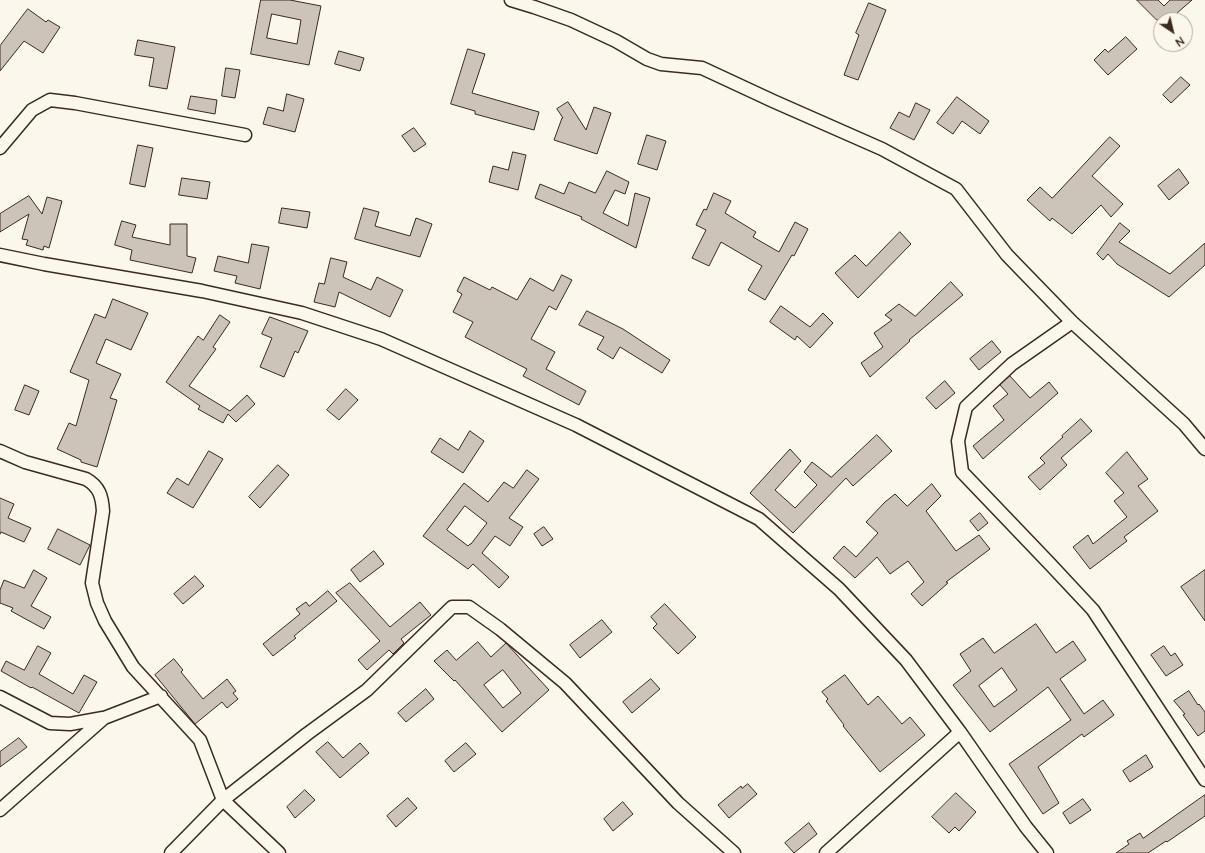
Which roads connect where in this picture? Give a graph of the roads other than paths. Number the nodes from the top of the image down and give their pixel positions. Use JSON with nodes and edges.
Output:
{"nodes":[{"id":1,"x":511,"y":0,"type":"edge"},
{"id":2,"x":245,"y":135,"type":"dead end"},
{"id":3,"x":0,"y":148,"type":"edge"},
{"id":4,"x":0,"y":255,"type":"edge"},
{"id":5,"x":1072,"y":322,"type":"junction"},
{"id":6,"x":1205,"y":449,"type":"edge"},
{"id":7,"x":0,"y":451,"type":"edge"},
{"id":8,"x":161,"y":696,"type":"junction"},
{"id":9,"x":0,"y":697,"type":"edge"},
{"id":10,"x":104,"y":718,"type":"junction"},
{"id":11,"x":960,"y":732,"type":"junction"},
{"id":12,"x":1205,"y":780,"type":"edge"},
{"id":13,"x":223,"y":800,"type":"junction"},
{"id":14,"x":0,"y":810,"type":"edge"},
{"id":15,"x":171,"y":853,"type":"edge"},
{"id":16,"x":279,"y":853,"type":"edge"},
{"id":17,"x":734,"y":853,"type":"edge"},
{"id":18,"x":826,"y":853,"type":"edge"},
{"id":19,"x":1047,"y":853,"type":"edge"}],
"edges":[{"from":1,"to":5,"type":"street"},
{"from":2,"to":3,"type":"street"},
{"from":4,"to":11,"type":"street"},
{"from":5,"to":6,"type":"street"},
{"from":5,"to":12,"type":"street"},
{"from":7,"to":8,"type":"street"},
{"from":8,"to":10,"type":"street"},
{"from":8,"to":13,"type":"street"},
{"from":9,"to":10,"type":"street"},
{"from":10,"to":14,"type":"street"},
{"from":11,"to":18,"type":"street"},
{"from":11,"to":19,"type":"street"},
{"from":13,"to":15,"type":"street"},
{"from":13,"to":16,"type":"street"},
{"from":13,"to":17,"type":"street"}]}
